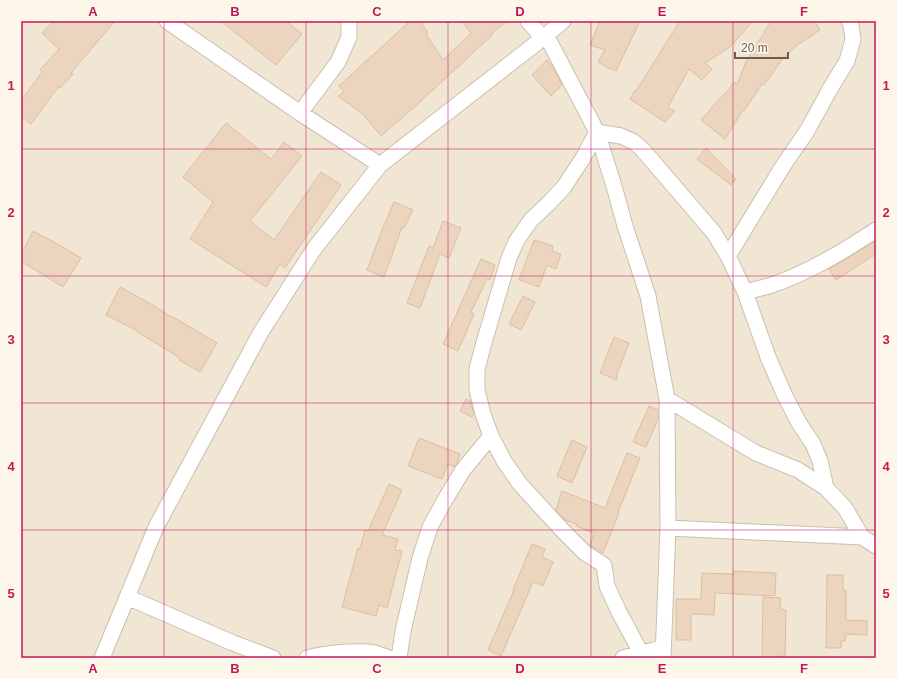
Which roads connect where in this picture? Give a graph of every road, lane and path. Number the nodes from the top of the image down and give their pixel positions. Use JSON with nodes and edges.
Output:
{"nodes":[{"id":1,"x":167,"y":21,"type":"edge"},
{"id":2,"x":349,"y":21,"type":"edge"},
{"id":3,"x":528,"y":21,"type":"edge"},
{"id":4,"x":563,"y":21,"type":"edge"},
{"id":5,"x":849,"y":21,"type":"edge"},
{"id":6,"x":544,"y":37,"type":"junction"},
{"id":7,"x":300,"y":113,"type":"junction"},
{"id":8,"x":597,"y":132,"type":"junction"},
{"id":9,"x":380,"y":165,"type":"junction"},
{"id":10,"x":876,"y":230,"type":"edge"},
{"id":11,"x":728,"y":256,"type":"junction"},
{"id":12,"x":745,"y":292,"type":"junction"},
{"id":13,"x":666,"y":399,"type":"junction"},
{"id":14,"x":491,"y":436,"type":"junction"},
{"id":15,"x":826,"y":488,"type":"junction"},
{"id":16,"x":668,"y":528,"type":"junction"},
{"id":17,"x":862,"y":537,"type":"junction"},
{"id":18,"x":876,"y":546,"type":"edge"},
{"id":19,"x":127,"y":597,"type":"junction"},
{"id":20,"x":641,"y":653,"type":"junction"},
{"id":21,"x":663,"y":653,"type":"edge"},
{"id":22,"x":102,"y":658,"type":"edge"},
{"id":23,"x":273,"y":658,"type":"edge"},
{"id":24,"x":307,"y":658,"type":"edge"},
{"id":25,"x":389,"y":658,"type":"edge"},
{"id":26,"x":399,"y":658,"type":"edge"},
{"id":27,"x":623,"y":658,"type":"edge"}],
"edges":[{"from":1,"to":7,"type":"street"},
{"from":2,"to":7,"type":"street"},
{"from":3,"to":6,"type":"street"},
{"from":4,"to":6,"type":"street"},
{"from":5,"to":11,"type":"street"},
{"from":6,"to":8,"type":"street"},
{"from":6,"to":9,"type":"street"},
{"from":7,"to":9,"type":"street"},
{"from":8,"to":11,"type":"street"},
{"from":8,"to":13,"type":"street"},
{"from":8,"to":14,"type":"street"},
{"from":9,"to":19,"type":"street"},
{"from":10,"to":12,"type":"street"},
{"from":11,"to":12,"type":"street"},
{"from":12,"to":15,"type":"street"},
{"from":13,"to":15,"type":"street"},
{"from":13,"to":16,"type":"street"},
{"from":14,"to":20,"type":"street"},
{"from":14,"to":26,"type":"street"},
{"from":15,"to":17,"type":"street"},
{"from":16,"to":17,"type":"street"},
{"from":16,"to":21,"type":"street"},
{"from":17,"to":18,"type":"street"},
{"from":19,"to":22,"type":"street"},
{"from":19,"to":23,"type":"street"},
{"from":20,"to":21,"type":"street"},
{"from":20,"to":27,"type":"street"},
{"from":24,"to":25,"type":"street"}]}
